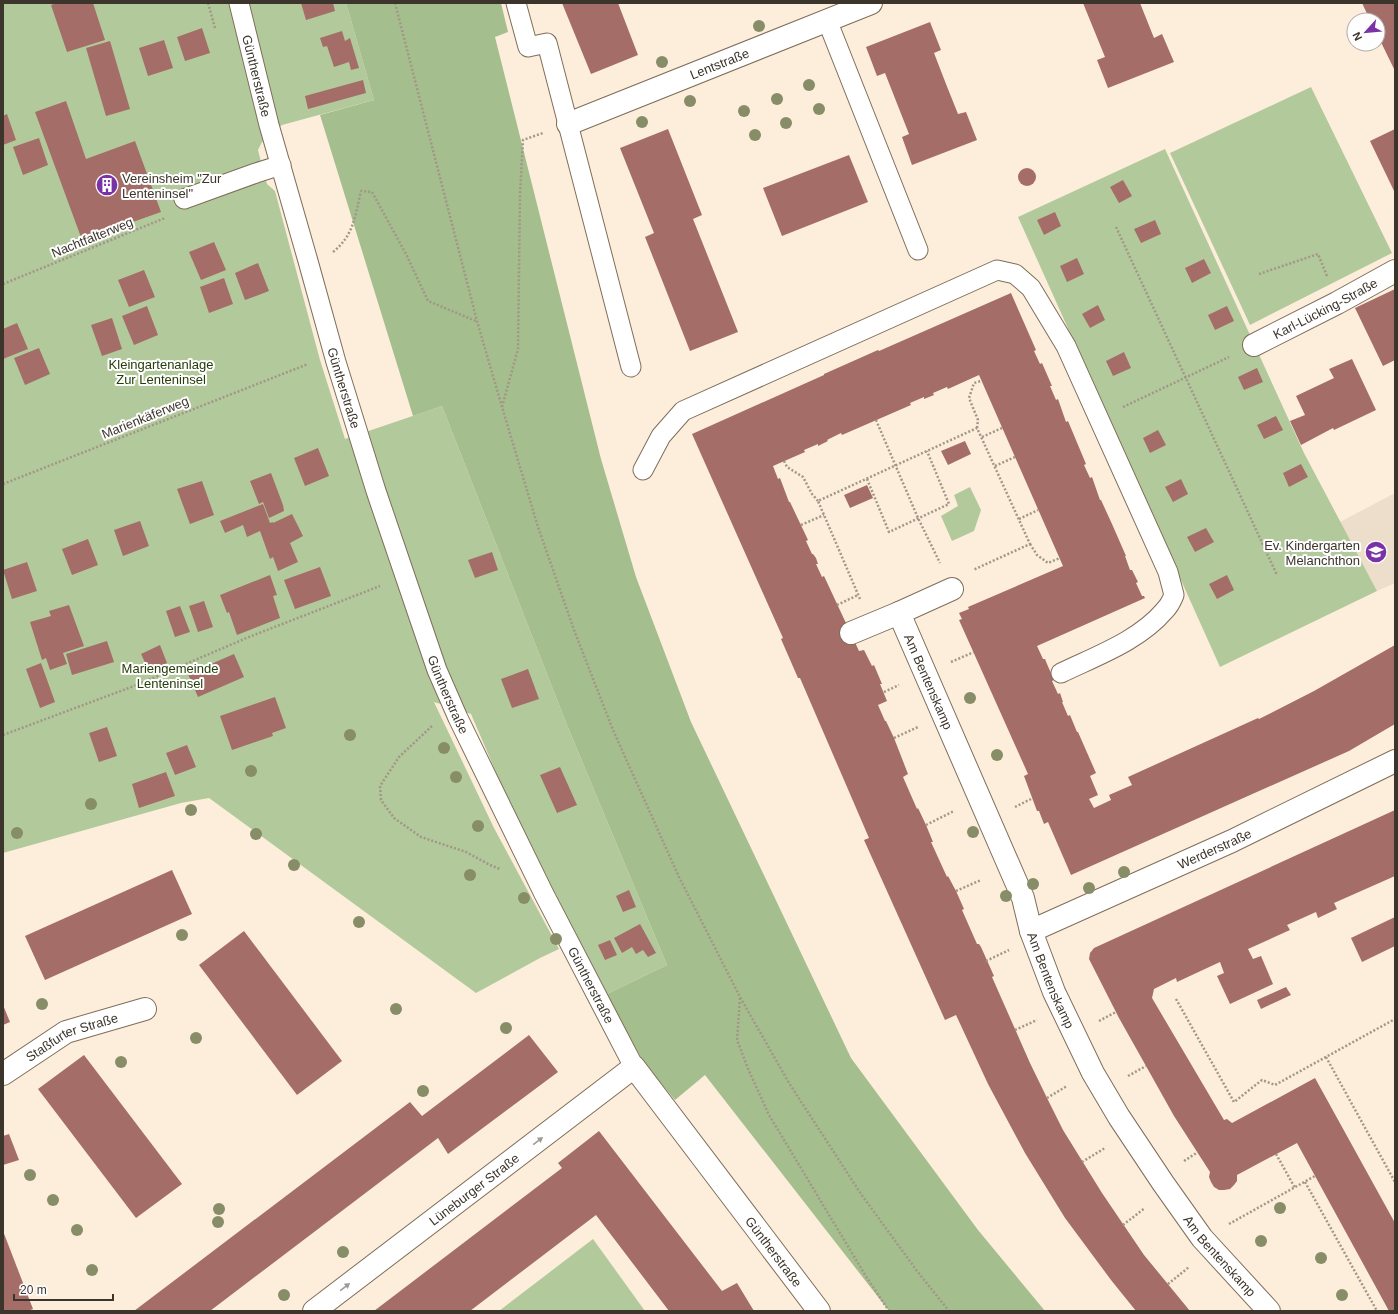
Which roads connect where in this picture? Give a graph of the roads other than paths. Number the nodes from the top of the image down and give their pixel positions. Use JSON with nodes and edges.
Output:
{"nodes":[{"id":1,"x":239,"y":3,"type":"edge"},
{"id":2,"x":516,"y":3,"type":"edge"},
{"id":3,"x":871,"y":3,"type":"edge"},
{"id":4,"x":827,"y":20,"type":"junction"},
{"id":5,"x":568,"y":124,"type":"junction"},
{"id":6,"x":281,"y":165,"type":"junction"},
{"id":7,"x":184,"y":199,"type":"road end"},
{"id":8,"x":918,"y":250,"type":"dead end"},
{"id":9,"x":1395,"y":271,"type":"edge"},
{"id":10,"x":1254,"y":345,"type":"road end"},
{"id":11,"x":631,"y":367,"type":"dead end"},
{"id":12,"x":643,"y":470,"type":"dead end"},
{"id":13,"x":950,"y":585,"type":"road end"},
{"id":14,"x":899,"y":613,"type":"junction"},
{"id":15,"x":851,"y":633,"type":"dead end"},
{"id":16,"x":1061,"y":673,"type":"dead end"},
{"id":17,"x":1395,"y":761,"type":"edge"},
{"id":18,"x":1031,"y":931,"type":"junction"},
{"id":19,"x":145,"y":1009,"type":"dead end"},
{"id":20,"x":634,"y":1067,"type":"junction"},
{"id":21,"x":3,"y":1074,"type":"edge"},
{"id":22,"x":314,"y":1311,"type":"edge"},
{"id":23,"x":819,"y":1311,"type":"edge"},
{"id":24,"x":1269,"y":1311,"type":"edge"}],
"edges":[{"from":1,"to":6,"type":"lane","name":"Güntherstraße"},
{"from":2,"to":5,"type":"lane"},
{"from":3,"to":4,"type":"street","name":"Lentstraße"},
{"from":4,"to":5,"type":"street","name":"Lentstraße"},
{"from":4,"to":8,"type":"lane"},
{"from":5,"to":11,"type":"lane"},
{"from":6,"to":7,"type":"lane"},
{"from":6,"to":20,"type":"lane","name":"Güntherstraße"},
{"from":9,"to":10,"type":"street","name":"Karl-Lücking-Straße"},
{"from":12,"to":16,"type":"lane"},
{"from":13,"to":14,"type":"street"},
{"from":14,"to":15,"type":"street"},
{"from":14,"to":18,"type":"street","name":"Am Bentenskamp"},
{"from":17,"to":18,"type":"street","name":"Werderstraße"},
{"from":18,"to":24,"type":"street","name":"Am Bentenskamp"},
{"from":19,"to":21,"type":"street","name":"Staßfurter Straße"},
{"from":22,"to":20,"type":"street","name":"Lüneburger Straße","one_way":true},
{"from":20,"to":23,"type":"street","name":"Güntherstraße"}]}
